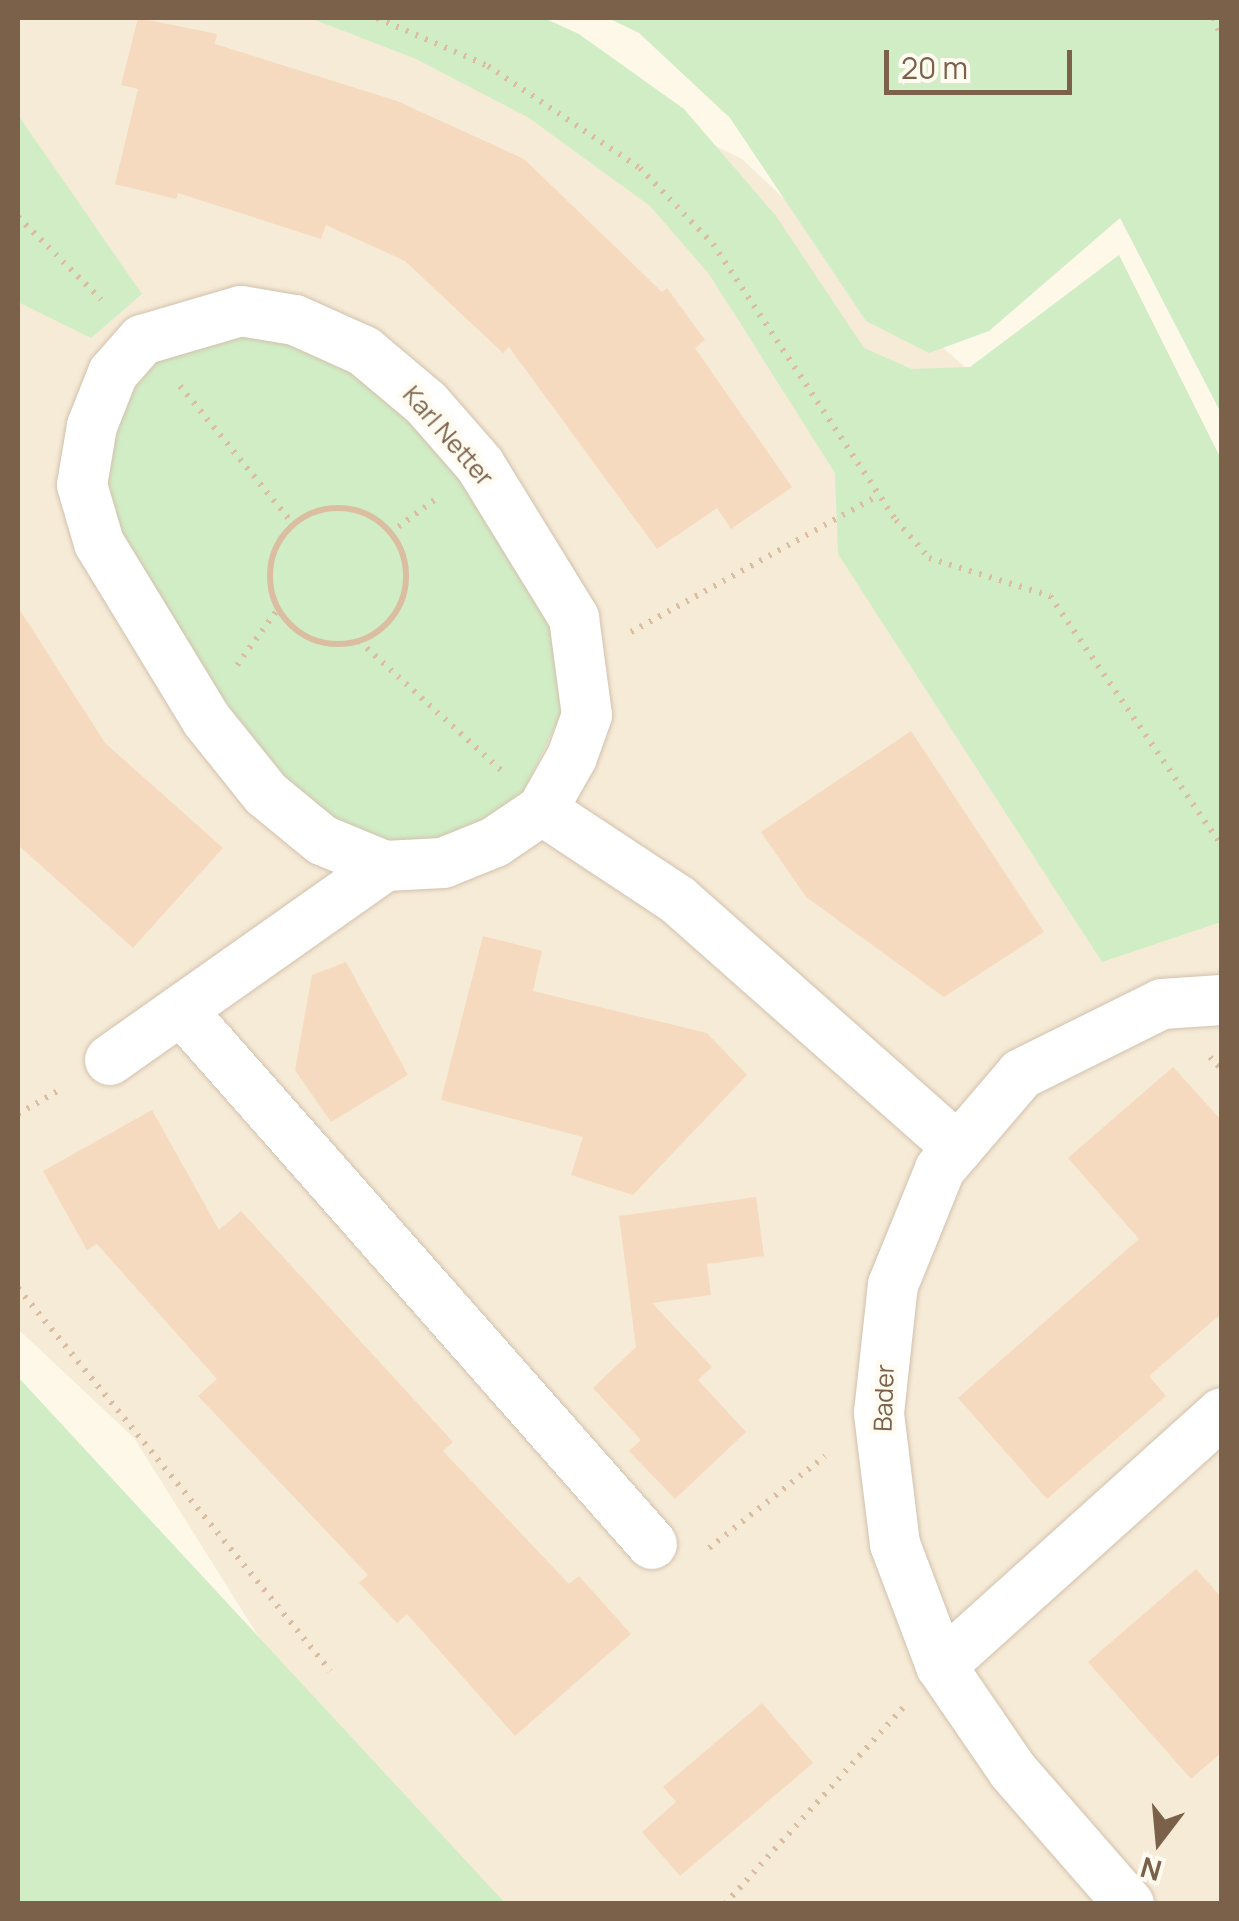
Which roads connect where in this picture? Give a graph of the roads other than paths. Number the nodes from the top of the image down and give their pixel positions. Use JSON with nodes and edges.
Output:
{"nodes":[{"id":1,"x":542,"y":810,"type":"junction"},
{"id":2,"x":385,"y":866,"type":"junction"},
{"id":3,"x":1222,"y":1000,"type":"edge"},
{"id":4,"x":181,"y":1010,"type":"junction"},
{"id":5,"x":110,"y":1060,"type":"dead end"},
{"id":6,"x":958,"y":1148,"type":"junction"},
{"id":7,"x":1222,"y":1414,"type":"edge"},
{"id":8,"x":652,"y":1544,"type":"road end"},
{"id":9,"x":941,"y":1666,"type":"junction"},
{"id":10,"x":1129,"y":1904,"type":"edge"}],
"edges":[{"from":1,"to":2,"type":"street"},
{"from":1,"to":2,"type":"street","name":"Karl Netter"},
{"from":1,"to":6,"type":"street"},
{"from":2,"to":4,"type":"street"},
{"from":3,"to":6,"type":"street","name":"Bader"},
{"from":4,"to":5,"type":"street"},
{"from":4,"to":8,"type":"street"},
{"from":6,"to":9,"type":"street","name":"Bader"},
{"from":7,"to":9,"type":"street"},
{"from":9,"to":10,"type":"street","name":"Bader"}]}
